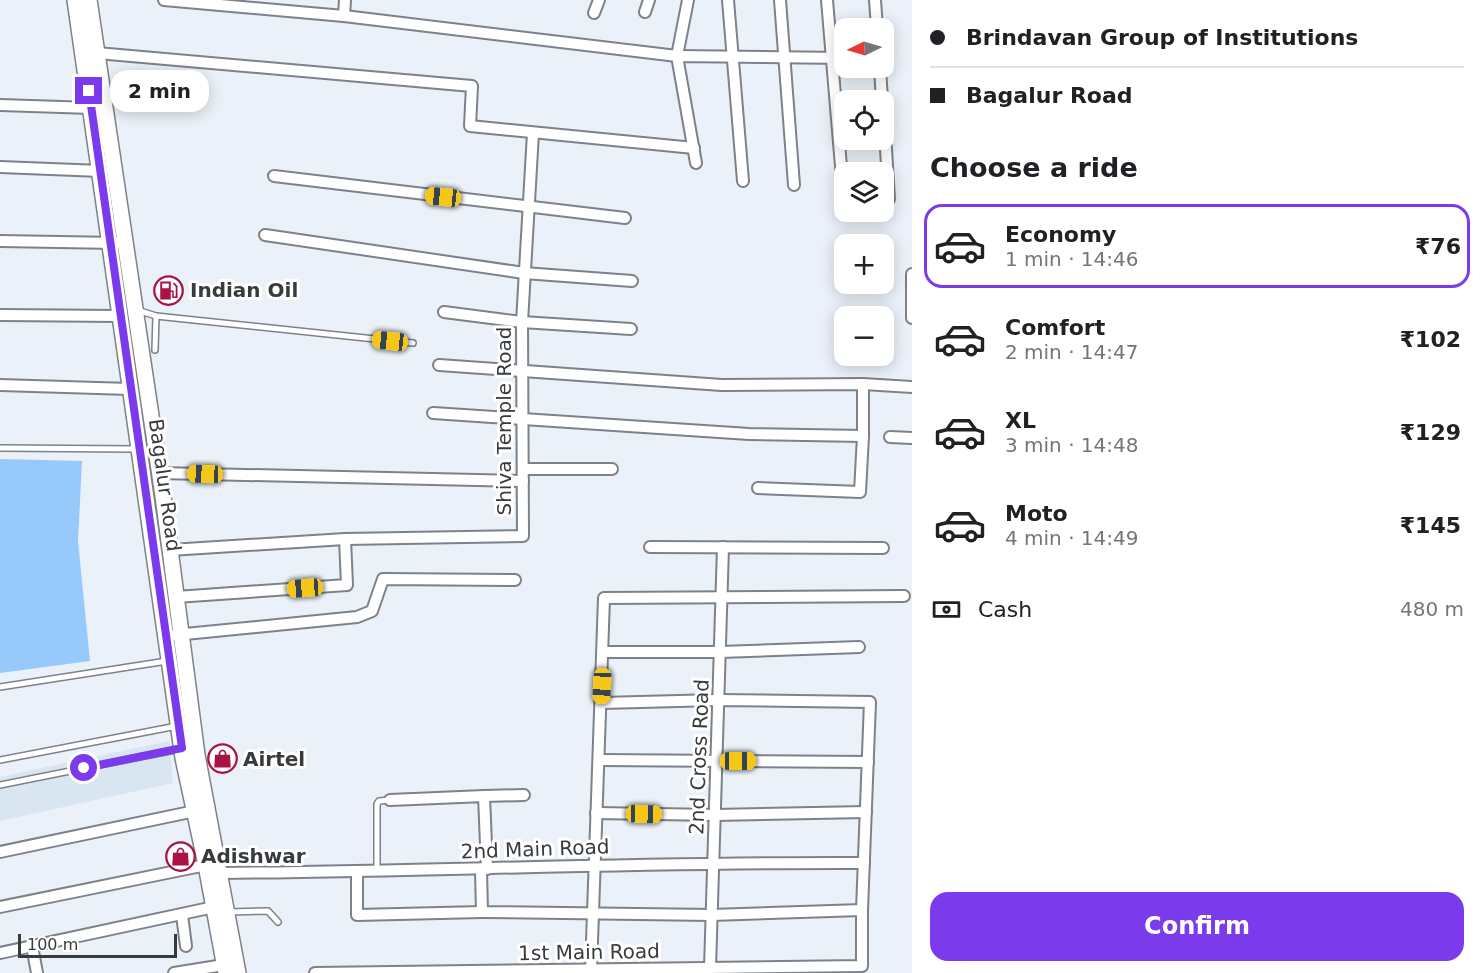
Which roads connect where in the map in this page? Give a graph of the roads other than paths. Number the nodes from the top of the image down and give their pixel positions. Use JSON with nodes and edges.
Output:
{"nodes":[{"id":1,"x":75,"y":0,"type":"edge"},
{"id":2,"x":89,"y":0,"type":"edge"},
{"id":3,"x":164,"y":0,"type":"edge"},
{"id":4,"x":345,"y":0,"type":"edge"},
{"id":5,"x":599,"y":0,"type":"edge"},
{"id":6,"x":649,"y":0,"type":"edge"},
{"id":7,"x":688,"y":0,"type":"edge"},
{"id":8,"x":728,"y":0,"type":"edge"},
{"id":9,"x":780,"y":0,"type":"edge"},
{"id":10,"x":827,"y":0,"type":"edge"},
{"id":11,"x":875,"y":0,"type":"edge"},
{"id":12,"x":645,"y":12,"type":"dead end"},
{"id":13,"x":594,"y":13,"type":"dead end"},
{"id":14,"x":344,"y":16,"type":"junction"},
{"id":15,"x":876,"y":18,"type":"edge"},
{"id":16,"x":97,"y":53,"type":"junction"},
{"id":17,"x":677,"y":56,"type":"junction"},
{"id":18,"x":732,"y":57,"type":"junction"},
{"id":19,"x":784,"y":58,"type":"junction"},
{"id":20,"x":832,"y":58,"type":"junction"},
{"id":21,"x":0,"y":105,"type":"edge"},
{"id":22,"x":92,"y":108,"type":"junction"},
{"id":23,"x":534,"y":133,"type":"junction"},
{"id":24,"x":694,"y":148,"type":"junction"},
{"id":25,"x":841,"y":162,"type":"edge"},
{"id":26,"x":696,"y":163,"type":"dead end"},
{"id":27,"x":0,"y":167,"type":"edge"},
{"id":28,"x":101,"y":171,"type":"junction"},
{"id":29,"x":274,"y":176,"type":"dead end"},
{"id":30,"x":743,"y":180,"type":"dead end"},
{"id":31,"x":794,"y":185,"type":"dead end"},
{"id":32,"x":529,"y":207,"type":"junction"},
{"id":33,"x":625,"y":218,"type":"dead end"},
{"id":34,"x":265,"y":236,"type":"dead end"},
{"id":35,"x":0,"y":241,"type":"edge"},
{"id":36,"x":118,"y":243,"type":"junction"},
{"id":37,"x":524,"y":273,"type":"junction"},
{"id":38,"x":912,"y":274,"type":"edge"},
{"id":39,"x":632,"y":280,"type":"dead end"},
{"id":40,"x":135,"y":309,"type":"junction"},
{"id":41,"x":444,"y":312,"type":"dead end"},
{"id":42,"x":0,"y":315,"type":"edge"},
{"id":43,"x":120,"y":316,"type":"junction"},
{"id":44,"x":156,"y":316,"type":"junction"},
{"id":45,"x":912,"y":318,"type":"edge"},
{"id":46,"x":522,"y":322,"type":"junction"},
{"id":47,"x":631,"y":330,"type":"dead end"},
{"id":48,"x":413,"y":343,"type":"dead end"},
{"id":49,"x":155,"y":350,"type":"dead end"},
{"id":50,"x":438,"y":365,"type":"dead end"},
{"id":51,"x":521,"y":371,"type":"junction"},
{"id":52,"x":862,"y":384,"type":"junction"},
{"id":53,"x":0,"y":385,"type":"edge"},
{"id":54,"x":912,"y":387,"type":"edge"},
{"id":55,"x":130,"y":389,"type":"junction"},
{"id":56,"x":434,"y":413,"type":"dead end"},
{"id":57,"x":522,"y":420,"type":"junction"},
{"id":58,"x":862,"y":435,"type":"junction"},
{"id":59,"x":890,"y":437,"type":"dead end"},
{"id":60,"x":912,"y":438,"type":"edge"},
{"id":61,"x":155,"y":447,"type":"junction"},
{"id":62,"x":0,"y":448,"type":"edge"},
{"id":63,"x":139,"y":449,"type":"junction"},
{"id":64,"x":523,"y":469,"type":"junction"},
{"id":65,"x":612,"y":470,"type":"dead end"},
{"id":66,"x":159,"y":472,"type":"junction"},
{"id":67,"x":523,"y":482,"type":"junction"},
{"id":68,"x":758,"y":488,"type":"dead end"},
{"id":69,"x":345,"y":539,"type":"junction"},
{"id":70,"x":650,"y":547,"type":"dead end"},
{"id":71,"x":723,"y":547,"type":"junction"},
{"id":72,"x":883,"y":548,"type":"dead end"},
{"id":73,"x":170,"y":550,"type":"junction"},
{"id":74,"x":515,"y":580,"type":"dead end"},
{"id":75,"x":176,"y":597,"type":"junction"},
{"id":76,"x":904,"y":597,"type":"dead end"},
{"id":77,"x":722,"y":598,"type":"junction"},
{"id":78,"x":174,"y":635,"type":"junction"},
{"id":79,"x":859,"y":647,"type":"dead end"},
{"id":80,"x":603,"y":652,"type":"junction"},
{"id":81,"x":720,"y":652,"type":"junction"},
{"id":82,"x":169,"y":660,"type":"junction"},
{"id":83,"x":0,"y":687,"type":"edge"},
{"id":84,"x":718,"y":700,"type":"junction"},
{"id":85,"x":601,"y":703,"type":"junction"},
{"id":86,"x":179,"y":726,"type":"junction"},
{"id":87,"x":189,"y":747,"type":"junction"},
{"id":88,"x":0,"y":760,"type":"edge"},
{"id":89,"x":598,"y":760,"type":"junction"},
{"id":90,"x":717,"y":761,"type":"junction"},
{"id":91,"x":868,"y":762,"type":"junction"},
{"id":92,"x":0,"y":785,"type":"edge"},
{"id":93,"x":524,"y":795,"type":"dead end"},
{"id":94,"x":484,"y":796,"type":"junction"},
{"id":95,"x":390,"y":800,"type":"joint"},
{"id":96,"x":195,"y":811,"type":"junction"},
{"id":97,"x":866,"y":812,"type":"junction"},
{"id":98,"x":596,"y":813,"type":"junction"},
{"id":99,"x":715,"y":815,"type":"junction"},
{"id":100,"x":0,"y":852,"type":"edge"},
{"id":101,"x":713,"y":862,"type":"junction"},
{"id":102,"x":864,"y":863,"type":"junction"},
{"id":103,"x":595,"y":864,"type":"junction"},
{"id":104,"x":206,"y":865,"type":"junction"},
{"id":105,"x":484,"y":869,"type":"junction"},
{"id":106,"x":357,"y":872,"type":"junction"},
{"id":107,"x":377,"y":872,"type":"junction"},
{"id":108,"x":215,"y":878,"type":"junction"},
{"id":109,"x":0,"y":907,"type":"edge"},
{"id":110,"x":221,"y":910,"type":"junction"},
{"id":111,"x":862,"y":910,"type":"junction"},
{"id":112,"x":482,"y":912,"type":"junction"},
{"id":113,"x":593,"y":913,"type":"junction"},
{"id":114,"x":182,"y":915,"type":"junction"},
{"id":115,"x":712,"y":915,"type":"junction"},
{"id":116,"x":278,"y":922,"type":"dead end"},
{"id":117,"x":32,"y":946,"type":"junction"},
{"id":118,"x":186,"y":946,"type":"dead end"},
{"id":119,"x":0,"y":953,"type":"edge"},
{"id":120,"x":710,"y":968,"type":"junction"},
{"id":121,"x":225,"y":969,"type":"edge"},
{"id":122,"x":591,"y":970,"type":"junction"},
{"id":123,"x":196,"y":971,"type":"edge"},
{"id":124,"x":37,"y":973,"type":"edge"},
{"id":125,"x":174,"y":973,"type":"edge"},
{"id":126,"x":238,"y":973,"type":"edge"},
{"id":127,"x":315,"y":973,"type":"edge"}],
"edges":[{"from":1,"to":22,"type":"main road","name":"Bagalur Road"},
{"from":2,"to":16,"type":"main road","name":"Bagalur Road"},
{"from":3,"to":14,"type":"street"},
{"from":4,"to":14,"type":"street"},
{"from":5,"to":13,"type":"street"},
{"from":6,"to":12,"type":"street"},
{"from":7,"to":17,"type":"street"},
{"from":8,"to":18,"type":"street"},
{"from":9,"to":19,"type":"street"},
{"from":10,"to":20,"type":"street"},
{"from":11,"to":15,"type":"street"},
{"from":14,"to":17,"type":"street"},
{"from":16,"to":23,"type":"street"},
{"from":16,"to":36,"type":"main road","name":"Bagalur Road"},
{"from":17,"to":18,"type":"street"},
{"from":17,"to":24,"type":"street"},
{"from":18,"to":19,"type":"street"},
{"from":18,"to":30,"type":"street"},
{"from":19,"to":20,"type":"street"},
{"from":19,"to":31,"type":"street"},
{"from":20,"to":25,"type":"street"},
{"from":21,"to":22,"type":"street"},
{"from":22,"to":28,"type":"main road","name":"Bagalur Road"},
{"from":23,"to":24,"type":"street"},
{"from":23,"to":32,"type":"street","name":"Shiva Temple Road"},
{"from":24,"to":26,"type":"street"},
{"from":27,"to":28,"type":"street"},
{"from":28,"to":36,"type":"main road","name":"Bagalur Road"},
{"from":29,"to":32,"type":"street"},
{"from":32,"to":33,"type":"street"},
{"from":32,"to":37,"type":"street","name":"Shiva Temple Road"},
{"from":34,"to":37,"type":"street"},
{"from":35,"to":36,"type":"street"},
{"from":36,"to":40,"type":"main road","name":"Bagalur Road"},
{"from":36,"to":43,"type":"main road","name":"Bagalur Road"},
{"from":37,"to":39,"type":"street"},
{"from":37,"to":46,"type":"street","name":"Shiva Temple Road"},
{"from":38,"to":45,"type":"street"},
{"from":40,"to":44,"type":"lane"},
{"from":40,"to":61,"type":"main road","name":"Bagalur Road"},
{"from":41,"to":46,"type":"street"},
{"from":42,"to":43,"type":"street"},
{"from":43,"to":55,"type":"main road","name":"Bagalur Road"},
{"from":44,"to":48,"type":"lane"},
{"from":44,"to":49,"type":"lane"},
{"from":46,"to":47,"type":"street"},
{"from":46,"to":51,"type":"street","name":"Shiva Temple Road"},
{"from":50,"to":51,"type":"street"},
{"from":51,"to":52,"type":"street"},
{"from":51,"to":57,"type":"street","name":"Shiva Temple Road"},
{"from":52,"to":54,"type":"street"},
{"from":52,"to":58,"type":"street"},
{"from":53,"to":55,"type":"street"},
{"from":55,"to":63,"type":"main road","name":"Bagalur Road"},
{"from":56,"to":57,"type":"street"},
{"from":57,"to":58,"type":"street"},
{"from":57,"to":64,"type":"street","name":"Shiva Temple Road"},
{"from":58,"to":68,"type":"street"},
{"from":59,"to":60,"type":"street"},
{"from":61,"to":63,"type":"lane"},
{"from":61,"to":66,"type":"main road","name":"Bagalur Road"},
{"from":62,"to":63,"type":"lane"},
{"from":63,"to":78,"type":"main road","name":"Bagalur Road"},
{"from":64,"to":65,"type":"street"},
{"from":64,"to":67,"type":"street","name":"Shiva Temple Road"},
{"from":66,"to":67,"type":"street"},
{"from":66,"to":73,"type":"main road","name":"Bagalur Road"},
{"from":67,"to":69,"type":"street","name":"Shiva Temple Road"},
{"from":69,"to":73,"type":"street","name":"Shiva Temple Road"},
{"from":69,"to":75,"type":"street"},
{"from":70,"to":71,"type":"street"},
{"from":71,"to":72,"type":"street"},
{"from":71,"to":77,"type":"street","name":"2nd Cross Road"},
{"from":73,"to":75,"type":"main road","name":"Bagalur Road"},
{"from":74,"to":78,"type":"street"},
{"from":75,"to":78,"type":"main road","name":"Bagalur Road"},
{"from":76,"to":77,"type":"street"},
{"from":77,"to":80,"type":"street"},
{"from":77,"to":81,"type":"street","name":"2nd Cross Road"},
{"from":78,"to":82,"type":"main road","name":"Bagalur Road"},
{"from":78,"to":87,"type":"main road","name":"Bagalur Road"},
{"from":79,"to":81,"type":"street"},
{"from":80,"to":81,"type":"street"},
{"from":80,"to":85,"type":"street"},
{"from":81,"to":84,"type":"street","name":"2nd Cross Road"},
{"from":82,"to":83,"type":"lane"},
{"from":82,"to":86,"type":"main road","name":"Bagalur Road"},
{"from":84,"to":85,"type":"street"},
{"from":84,"to":90,"type":"street","name":"2nd Cross Road"},
{"from":84,"to":91,"type":"street"},
{"from":85,"to":89,"type":"street"},
{"from":86,"to":87,"type":"main road","name":"Bagalur Road"},
{"from":86,"to":88,"type":"lane"},
{"from":87,"to":92,"type":"lane"},
{"from":87,"to":96,"type":"main road","name":"Bagalur Road"},
{"from":87,"to":108,"type":"main road","name":"Bagalur Road"},
{"from":89,"to":90,"type":"street"},
{"from":89,"to":98,"type":"street"},
{"from":90,"to":91,"type":"street"},
{"from":90,"to":99,"type":"street","name":"2nd Cross Road"},
{"from":91,"to":97,"type":"street"},
{"from":93,"to":94,"type":"street"},
{"from":94,"to":95,"type":"street"},
{"from":94,"to":105,"type":"street"},
{"from":95,"to":107,"type":"lane"},
{"from":96,"to":100,"type":"street"},
{"from":96,"to":104,"type":"main road","name":"Bagalur Road"},
{"from":97,"to":99,"type":"street"},
{"from":97,"to":102,"type":"street"},
{"from":98,"to":99,"type":"street"},
{"from":98,"to":103,"type":"street"},
{"from":99,"to":101,"type":"street","name":"2nd Cross Road"},
{"from":101,"to":102,"type":"street","name":"2nd Main Road"},
{"from":101,"to":103,"type":"street","name":"2nd Main Road"},
{"from":101,"to":115,"type":"street","name":"2nd Cross Road"},
{"from":102,"to":111,"type":"street"},
{"from":103,"to":105,"type":"street","name":"2nd Main Road"},
{"from":103,"to":113,"type":"street"},
{"from":104,"to":108,"type":"main road","name":"Bagalur Road"},
{"from":104,"to":109,"type":"street"},
{"from":105,"to":107,"type":"street","name":"2nd Main Road"},
{"from":105,"to":112,"type":"street"},
{"from":106,"to":107,"type":"street","name":"2nd Main Road"},
{"from":106,"to":108,"type":"street","name":"2nd Main Road"},
{"from":106,"to":112,"type":"street"},
{"from":108,"to":110,"type":"main road","name":"Bagalur Road"},
{"from":110,"to":114,"type":"street"},
{"from":110,"to":116,"type":"lane"},
{"from":110,"to":121,"type":"main road","name":"Bagalur Road"},
{"from":110,"to":126,"type":"main road","name":"Bagalur Road"},
{"from":111,"to":115,"type":"street"},
{"from":111,"to":120,"type":"street","name":"1st Main Road"},
{"from":112,"to":113,"type":"street"},
{"from":113,"to":115,"type":"street"},
{"from":113,"to":122,"type":"street"},
{"from":114,"to":117,"type":"street"},
{"from":114,"to":118,"type":"street"},
{"from":115,"to":120,"type":"street","name":"2nd Cross Road"},
{"from":117,"to":119,"type":"street"},
{"from":117,"to":124,"type":"street"},
{"from":120,"to":122,"type":"street","name":"1st Main Road"},
{"from":121,"to":123,"type":"street"},
{"from":122,"to":127,"type":"street","name":"1st Main Road"},
{"from":123,"to":125,"type":"street"}]}
